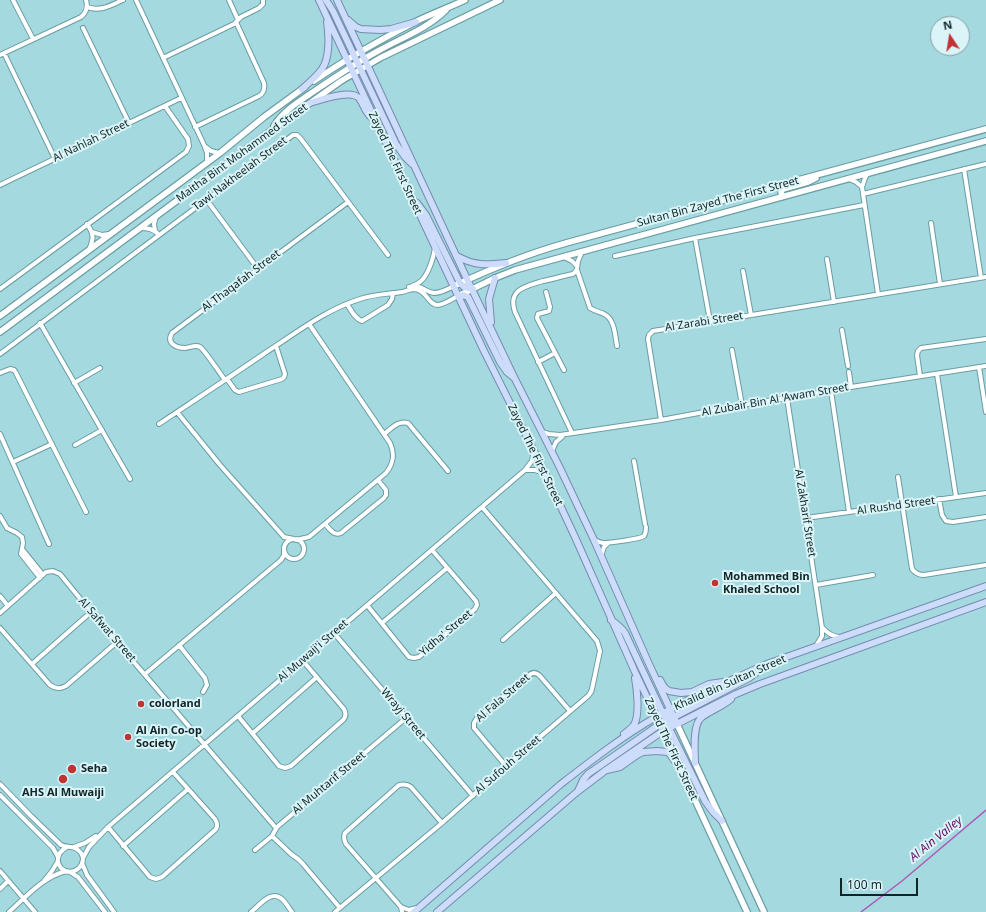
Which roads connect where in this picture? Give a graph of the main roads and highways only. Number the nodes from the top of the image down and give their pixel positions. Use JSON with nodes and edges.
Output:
{"nodes":[{"id":1,"x":319,"y":0,"type":"edge"},
{"id":2,"x":326,"y":0,"type":"edge"},
{"id":3,"x":337,"y":0,"type":"edge"},
{"id":4,"x":465,"y":0,"type":"edge"},
{"id":5,"x":500,"y":0,"type":"edge"},
{"id":6,"x":449,"y":7,"type":"junction"},
{"id":7,"x":327,"y":17,"type":"junction"},
{"id":8,"x":346,"y":18,"type":"junction"},
{"id":9,"x":416,"y":22,"type":"junction"},
{"id":10,"x":361,"y":52,"type":"junction"},
{"id":11,"x":354,"y":56,"type":"junction"},
{"id":12,"x":365,"y":59,"type":"junction"},
{"id":13,"x":347,"y":60,"type":"junction"},
{"id":14,"x":358,"y":63,"type":"junction"},
{"id":15,"x":368,"y":66,"type":"junction"},
{"id":16,"x":351,"y":67,"type":"junction"},
{"id":17,"x":361,"y":70,"type":"junction"},
{"id":18,"x":354,"y":74,"type":"junction"},
{"id":19,"x":302,"y":89,"type":"junction"},
{"id":20,"x":310,"y":103,"type":"junction"},
{"id":21,"x":375,"y":120,"type":"junction"},
{"id":22,"x":986,"y":129,"type":"edge"},
{"id":23,"x":272,"y":130,"type":"junction"},
{"id":24,"x":986,"y":141,"type":"edge"},
{"id":25,"x":416,"y":169,"type":"junction"},
{"id":26,"x":825,"y":173,"type":"junction"},
{"id":27,"x":782,"y":197,"type":"junction"},
{"id":28,"x":412,"y":199,"type":"junction"},
{"id":29,"x":457,"y":256,"type":"junction"},
{"id":30,"x":506,"y":262,"type":"junction"},
{"id":31,"x":495,"y":278,"type":"junction"},
{"id":32,"x":467,"y":279,"type":"junction"},
{"id":33,"x":457,"y":284,"type":"junction"},
{"id":34,"x":473,"y":289,"type":"junction"},
{"id":35,"x":458,"y":298,"type":"junction"},
{"id":36,"x":0,"y":316,"type":"edge"},
{"id":37,"x":492,"y":330,"type":"junction"},
{"id":38,"x":0,"y":332,"type":"edge"},
{"id":39,"x":515,"y":379,"type":"junction"},
{"id":40,"x":986,"y":586,"type":"edge"},
{"id":41,"x":986,"y":602,"type":"edge"},
{"id":42,"x":611,"y":620,"type":"junction"},
{"id":43,"x":649,"y":664,"type":"junction"},
{"id":44,"x":764,"y":665,"type":"junction"},
{"id":45,"x":635,"y":672,"type":"junction"},
{"id":46,"x":729,"y":681,"type":"junction"},
{"id":47,"x":736,"y":694,"type":"junction"},
{"id":48,"x":670,"y":709,"type":"junction"},
{"id":49,"x":656,"y":717,"type":"junction"},
{"id":50,"x":666,"y":720,"type":"junction"},
{"id":51,"x":677,"y":724,"type":"junction"},
{"id":52,"x":663,"y":730,"type":"junction"},
{"id":53,"x":606,"y":749,"type":"junction"},
{"id":54,"x":695,"y":763,"type":"junction"},
{"id":55,"x":679,"y":767,"type":"junction"},
{"id":56,"x":606,"y":770,"type":"junction"},
{"id":57,"x":577,"y":792,"type":"junction"},
{"id":58,"x":722,"y":821,"type":"junction"},
{"id":59,"x":416,"y":910,"type":"edge"},
{"id":60,"x":747,"y":911,"type":"edge"},
{"id":61,"x":437,"y":912,"type":"edge"},
{"id":62,"x":764,"y":912,"type":"edge"}],
"edges":[{"from":1,"to":7,"type":"main road","name":"Zayed The First Street"},
{"from":2,"to":11,"type":"main road"},
{"from":3,"to":8,"type":"main road","name":"Zayed The First Street"},
{"from":4,"to":6,"type":"main road","name":"Maitha Bint Mohammed Street"},
{"from":5,"to":15,"type":"main road","name":"Maitha Bint Mohammed Street"},
{"from":6,"to":9,"type":"main road","name":"Maitha Bint Mohammed Street"},
{"from":6,"to":12,"type":"main road"},
{"from":7,"to":13,"type":"main road","name":"Zayed The First Street"},
{"from":7,"to":19,"type":"main road"},
{"from":8,"to":9,"type":"main road"},
{"from":8,"to":10,"type":"main road","name":"Zayed The First Street"},
{"from":9,"to":10,"type":"main road","name":"Maitha Bint Mohammed Street"},
{"from":10,"to":11,"type":"main road","name":"Maitha Bint Mohammed Street"},
{"from":10,"to":12,"type":"main road","name":"Zayed The First Street"},
{"from":10,"to":14,"type":"main road"},
{"from":11,"to":13,"type":"main road","name":"Maitha Bint Mohammed Street"},
{"from":11,"to":14,"type":"main road"},
{"from":12,"to":14,"type":"main road"},
{"from":12,"to":15,"type":"main road","name":"Zayed The First Street"},
{"from":13,"to":14,"type":"main road"},
{"from":13,"to":16,"type":"main road","name":"Zayed The First Street"},
{"from":13,"to":19,"type":"main road","name":"Maitha Bint Mohammed Street"},
{"from":14,"to":15,"type":"main road"},
{"from":14,"to":16,"type":"main road"},
{"from":14,"to":17,"type":"main road"},
{"from":14,"to":18,"type":"main road"},
{"from":15,"to":17,"type":"main road","name":"Maitha Bint Mohammed Street"},
{"from":15,"to":25,"type":"main road","name":"Zayed The First Street"},
{"from":16,"to":18,"type":"main road","name":"Zayed The First Street"},
{"from":16,"to":23,"type":"main road"},
{"from":17,"to":18,"type":"main road","name":"Maitha Bint Mohammed Street"},
{"from":17,"to":25,"type":"main road"},
{"from":18,"to":20,"type":"main road","name":"Maitha Bint Mohammed Street"},
{"from":18,"to":21,"type":"main road","name":"Zayed The First Street"},
{"from":19,"to":36,"type":"main road","name":"Maitha Bint Mohammed Street"},
{"from":20,"to":21,"type":"main road"},
{"from":20,"to":23,"type":"main road","name":"Maitha Bint Mohammed Street"},
{"from":21,"to":28,"type":"main road","name":"Zayed The First Street"},
{"from":22,"to":26,"type":"main road","name":"Sultan Bin Zayed The First Street"},
{"from":23,"to":38,"type":"main road","name":"Maitha Bint Mohammed Street"},
{"from":24,"to":27,"type":"main road","name":"Sultan Bin Zayed The First Street"},
{"from":25,"to":29,"type":"main road","name":"Zayed The First Street"},
{"from":26,"to":27,"type":"main road"},
{"from":26,"to":30,"type":"main road","name":"Sultan Bin Zayed The First Street"},
{"from":27,"to":31,"type":"main road","name":"Sultan Bin Zayed The First Street"},
{"from":28,"to":33,"type":"main road","name":"Zayed The First Street"},
{"from":28,"to":33,"type":"main road"},
{"from":29,"to":30,"type":"main road"},
{"from":29,"to":32,"type":"main road","name":"Zayed The First Street"},
{"from":30,"to":32,"type":"main road","name":"Sultan Bin Zayed The First Street"},
{"from":31,"to":34,"type":"main road","name":"Sultan Bin Zayed The First Street"},
{"from":31,"to":37,"type":"main road"},
{"from":32,"to":33,"type":"main road","name":"Sultan Bin Zayed The First Street"},
{"from":32,"to":34,"type":"main road","name":"Zayed The First Street"},
{"from":33,"to":34,"type":"main road"},
{"from":33,"to":35,"type":"main road","name":"Zayed The First Street"},
{"from":34,"to":35,"type":"main road","name":"Sultan Bin Zayed The First Street"},
{"from":34,"to":37,"type":"main road","name":"Zayed The First Street"},
{"from":35,"to":39,"type":"main road"},
{"from":35,"to":42,"type":"main road","name":"Zayed The First Street"},
{"from":37,"to":39,"type":"main road","name":"Zayed The First Street"},
{"from":39,"to":43,"type":"main road","name":"Zayed The First Street"},
{"from":40,"to":44,"type":"main road","name":"Khalid Bin Sultan Street"},
{"from":41,"to":47,"type":"main road","name":"Khalid Bin Sultan Street"},
{"from":42,"to":45,"type":"main road","name":"Zayed The First Street"},
{"from":42,"to":50,"type":"main road"},
{"from":43,"to":46,"type":"main road"},
{"from":43,"to":48,"type":"main road","name":"Zayed The First Street"},
{"from":44,"to":46,"type":"main road","name":"Khalid Bin Sultan Street"},
{"from":44,"to":50,"type":"main road"},
{"from":45,"to":49,"type":"main road","name":"Zayed The First Street"},
{"from":45,"to":53,"type":"main road"},
{"from":46,"to":48,"type":"main road","name":"Khalid Bin Sultan Street"},
{"from":47,"to":51,"type":"main road","name":"Khalid Bin Sultan Street"},
{"from":47,"to":54,"type":"main road"},
{"from":48,"to":50,"type":"main road","name":"Khalid Bin Sultan Street"},
{"from":49,"to":50,"type":"main road","name":"Khalid Bin Sultan Street"},
{"from":49,"to":53,"type":"main road","name":"Khalid Bin Sultan Street"},
{"from":50,"to":51,"type":"main road","name":"Khalid Bin Sultan Street"},
{"from":50,"to":52,"type":"main road","name":"Khalid Bin Sultan Street"},
{"from":50,"to":57,"type":"main road"},
{"from":50,"to":58,"type":"main road"},
{"from":51,"to":54,"type":"main road","name":"Zayed The First Street"},
{"from":52,"to":55,"type":"main road","name":"Zayed The First Street"},
{"from":52,"to":56,"type":"main road","name":"Khalid Bin Sultan Street"},
{"from":53,"to":59,"type":"main road","name":"Khalid Bin Sultan Street"},
{"from":54,"to":58,"type":"main road","name":"Zayed The First Street"},
{"from":55,"to":56,"type":"main road"},
{"from":55,"to":60,"type":"main road","name":"Zayed The First Street"},
{"from":56,"to":57,"type":"main road","name":"Khalid Bin Sultan Street"},
{"from":57,"to":61,"type":"main road","name":"Khalid Bin Sultan Street"},
{"from":58,"to":62,"type":"main road","name":"Zayed The First Street"}]}
